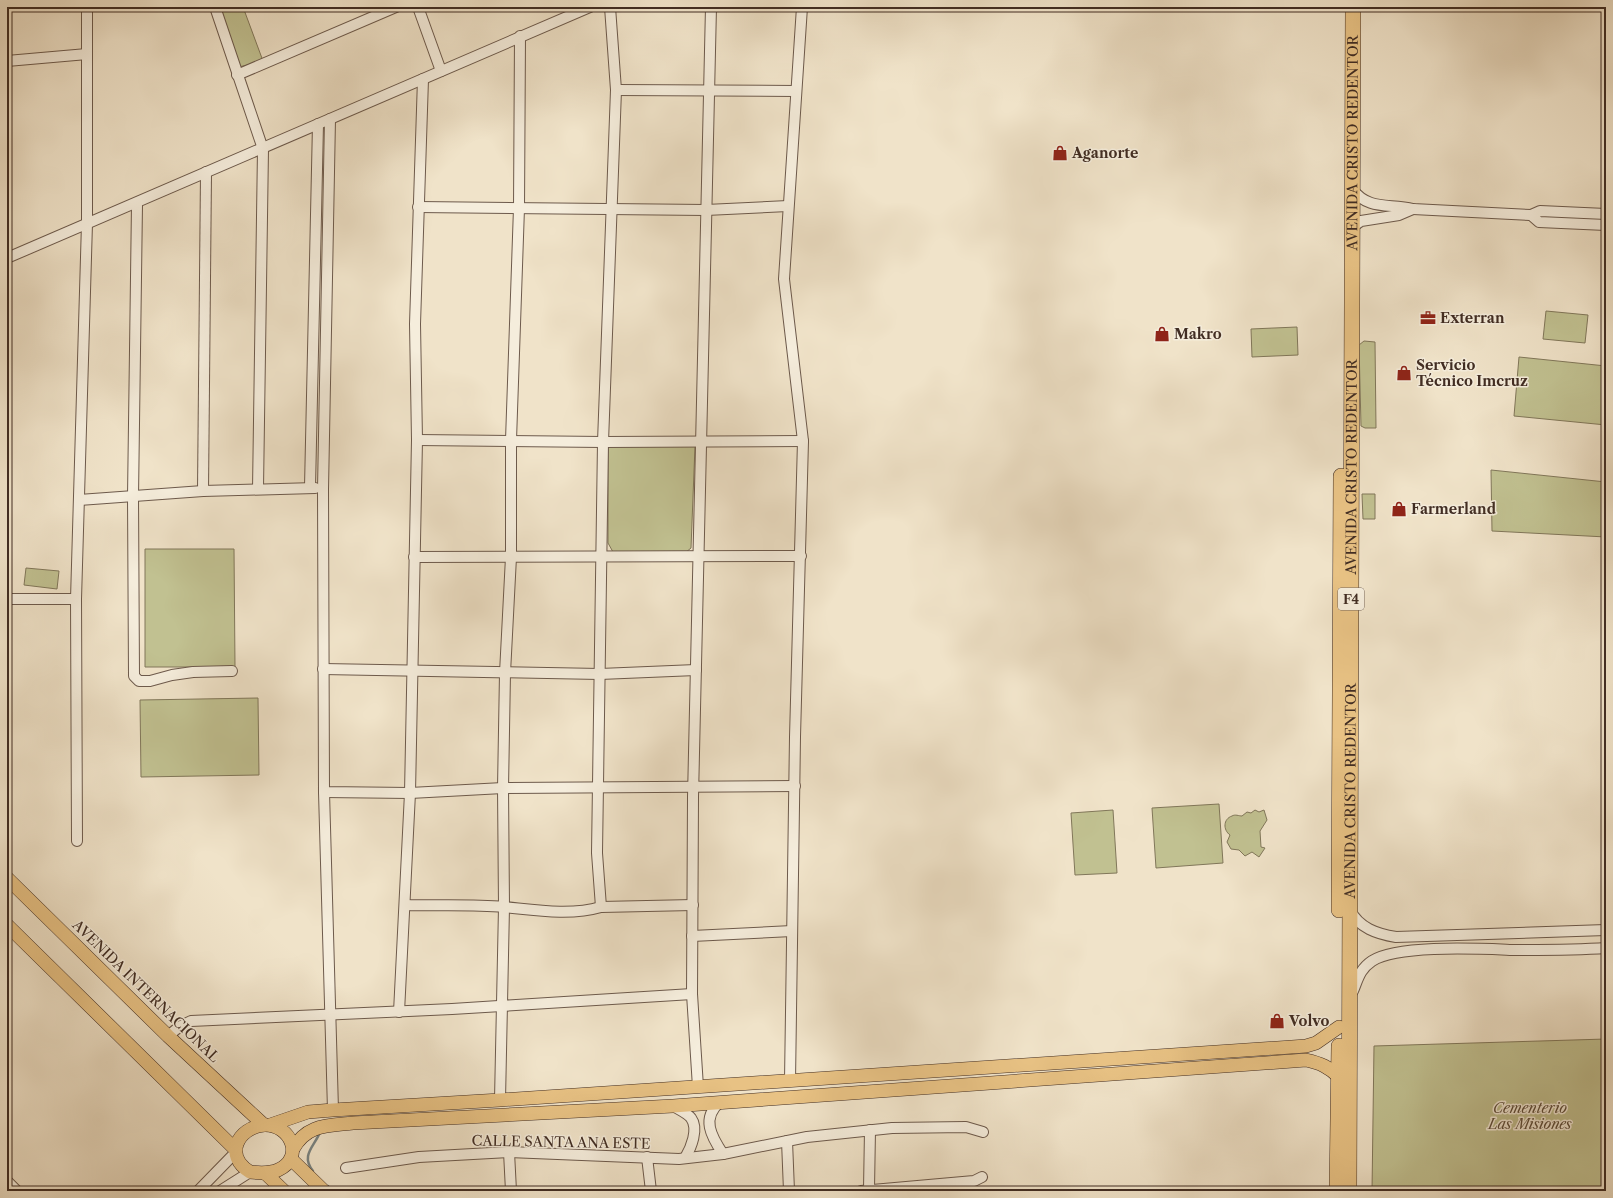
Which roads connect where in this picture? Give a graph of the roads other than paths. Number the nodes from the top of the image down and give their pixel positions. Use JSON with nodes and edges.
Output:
{"nodes":[{"id":1,"x":87,"y":7,"type":"edge"},
{"id":2,"x":215,"y":7,"type":"edge"},
{"id":3,"x":396,"y":7,"type":"edge"},
{"id":4,"x":418,"y":7,"type":"edge"},
{"id":5,"x":590,"y":7,"type":"edge"},
{"id":6,"x":610,"y":7,"type":"edge"},
{"id":7,"x":711,"y":7,"type":"edge"},
{"id":8,"x":802,"y":7,"type":"edge"},
{"id":9,"x":1342,"y":7,"type":"edge"},
{"id":10,"x":1353,"y":7,"type":"edge"},
{"id":11,"x":520,"y":36,"type":"junction"},
{"id":12,"x":87,"y":54,"type":"junction"},
{"id":13,"x":7,"y":61,"type":"edge"},
{"id":14,"x":441,"y":71,"type":"junction"},
{"id":15,"x":237,"y":75,"type":"junction"},
{"id":16,"x":423,"y":79,"type":"junction"},
{"id":17,"x":616,"y":90,"type":"junction"},
{"id":18,"x":796,"y":91,"type":"junction"},
{"id":19,"x":710,"y":92,"type":"junction"},
{"id":20,"x":330,"y":119,"type":"junction"},
{"id":21,"x":318,"y":124,"type":"junction"},
{"id":22,"x":263,"y":149,"type":"junction"},
{"id":23,"x":206,"y":172,"type":"junction"},
{"id":24,"x":1352,"y":189,"type":"junction"},
{"id":25,"x":137,"y":204,"type":"junction"},
{"id":26,"x":788,"y":206,"type":"junction"},
{"id":27,"x":418,"y":207,"type":"junction"},
{"id":28,"x":519,"y":208,"type":"junction"},
{"id":29,"x":612,"y":208,"type":"junction"},
{"id":30,"x":1413,"y":209,"type":"junction"},
{"id":31,"x":706,"y":210,"type":"junction"},
{"id":32,"x":1583,"y":213,"type":"junction"},
{"id":33,"x":1606,"y":214,"type":"edge"},
{"id":34,"x":1531,"y":215,"type":"junction"},
{"id":35,"x":87,"y":223,"type":"junction"},
{"id":36,"x":1606,"y":224,"type":"edge"},
{"id":37,"x":1582,"y":225,"type":"junction"},
{"id":38,"x":1351,"y":228,"type":"junction"},
{"id":39,"x":7,"y":258,"type":"edge"},
{"id":40,"x":417,"y":440,"type":"junction"},
{"id":41,"x":511,"y":440,"type":"junction"},
{"id":42,"x":803,"y":441,"type":"junction"},
{"id":43,"x":603,"y":442,"type":"junction"},
{"id":44,"x":700,"y":442,"type":"junction"},
{"id":45,"x":310,"y":487,"type":"junction"},
{"id":46,"x":258,"y":489,"type":"junction"},
{"id":47,"x":323,"y":489,"type":"junction"},
{"id":48,"x":202,"y":491,"type":"junction"},
{"id":49,"x":133,"y":497,"type":"junction"},
{"id":50,"x":79,"y":500,"type":"junction"},
{"id":51,"x":602,"y":556,"type":"junction"},
{"id":52,"x":801,"y":556,"type":"junction"},
{"id":53,"x":414,"y":557,"type":"junction"},
{"id":54,"x":511,"y":557,"type":"junction"},
{"id":55,"x":699,"y":557,"type":"junction"},
{"id":56,"x":7,"y":599,"type":"edge"},
{"id":57,"x":76,"y":599,"type":"junction"},
{"id":58,"x":323,"y":670,"type":"junction"},
{"id":59,"x":696,"y":670,"type":"junction"},
{"id":60,"x":232,"y":671,"type":"dead end"},
{"id":61,"x":413,"y":671,"type":"junction"},
{"id":62,"x":505,"y":673,"type":"junction"},
{"id":63,"x":600,"y":674,"type":"junction"},
{"id":64,"x":795,"y":786,"type":"junction"},
{"id":65,"x":597,"y":787,"type":"junction"},
{"id":66,"x":503,"y":788,"type":"junction"},
{"id":67,"x":693,"y":788,"type":"junction"},
{"id":68,"x":324,"y":792,"type":"junction"},
{"id":69,"x":410,"y":793,"type":"junction"},
{"id":70,"x":77,"y":840,"type":"dead end"},
{"id":71,"x":7,"y":878,"type":"edge"},
{"id":72,"x":406,"y":905,"type":"junction"},
{"id":73,"x":693,"y":905,"type":"junction"},
{"id":74,"x":504,"y":907,"type":"junction"},
{"id":75,"x":601,"y":907,"type":"junction"},
{"id":76,"x":1349,"y":908,"type":"junction"},
{"id":77,"x":7,"y":925,"type":"edge"},
{"id":78,"x":1606,"y":930,"type":"edge"},
{"id":79,"x":792,"y":931,"type":"junction"},
{"id":80,"x":1568,"y":931,"type":"junction"},
{"id":81,"x":692,"y":936,"type":"junction"},
{"id":82,"x":1417,"y":936,"type":"junction"},
{"id":83,"x":1442,"y":936,"type":"junction"},
{"id":84,"x":1606,"y":948,"type":"edge"},
{"id":85,"x":1443,"y":949,"type":"junction"},
{"id":86,"x":1419,"y":950,"type":"junction"},
{"id":87,"x":1570,"y":950,"type":"junction"},
{"id":88,"x":692,"y":994,"type":"junction"},
{"id":89,"x":1350,"y":1001,"type":"junction"},
{"id":90,"x":503,"y":1004,"type":"junction"},
{"id":91,"x":399,"y":1012,"type":"junction"},
{"id":92,"x":331,"y":1015,"type":"junction"},
{"id":93,"x":1338,"y":1027,"type":"junction"},
{"id":94,"x":168,"y":1036,"type":"junction"},
{"id":95,"x":1306,"y":1046,"type":"junction"},
{"id":96,"x":1306,"y":1060,"type":"junction"},
{"id":97,"x":1007,"y":1067,"type":"junction"},
{"id":98,"x":1339,"y":1077,"type":"junction"},
{"id":99,"x":1009,"y":1081,"type":"junction"},
{"id":100,"x":784,"y":1082,"type":"junction"},
{"id":101,"x":698,"y":1087,"type":"junction"},
{"id":102,"x":621,"y":1092,"type":"junction"},
{"id":103,"x":778,"y":1098,"type":"junction"},
{"id":104,"x":500,"y":1100,"type":"junction"},
{"id":105,"x":720,"y":1102,"type":"junction"},
{"id":106,"x":673,"y":1106,"type":"junction"},
{"id":107,"x":621,"y":1108,"type":"junction"},
{"id":108,"x":334,"y":1110,"type":"junction"},
{"id":109,"x":267,"y":1125,"type":"junction"},
{"id":110,"x":870,"y":1130,"type":"junction"},
{"id":111,"x":983,"y":1132,"type":"dead end"},
{"id":112,"x":787,"y":1141,"type":"junction"},
{"id":113,"x":235,"y":1152,"type":"junction"},
{"id":114,"x":509,"y":1152,"type":"junction"},
{"id":115,"x":292,"y":1154,"type":"junction"},
{"id":116,"x":723,"y":1154,"type":"junction"},
{"id":117,"x":647,"y":1157,"type":"junction"},
{"id":118,"x":685,"y":1158,"type":"junction"},
{"id":119,"x":346,"y":1168,"type":"dead end"},
{"id":120,"x":250,"y":1172,"type":"junction"},
{"id":121,"x":265,"y":1173,"type":"junction"},
{"id":122,"x":982,"y":1177,"type":"dead end"},
{"id":123,"x":7,"y":1181,"type":"edge"},
{"id":124,"x":865,"y":1190,"type":"edge"},
{"id":125,"x":887,"y":1190,"type":"edge"},
{"id":126,"x":17,"y":1191,"type":"edge"},
{"id":127,"x":198,"y":1191,"type":"edge"},
{"id":128,"x":220,"y":1191,"type":"edge"},
{"id":129,"x":284,"y":1191,"type":"edge"},
{"id":130,"x":324,"y":1191,"type":"edge"},
{"id":131,"x":511,"y":1191,"type":"edge"},
{"id":132,"x":651,"y":1191,"type":"edge"},
{"id":133,"x":789,"y":1191,"type":"edge"},
{"id":134,"x":1337,"y":1191,"type":"edge"},
{"id":135,"x":1349,"y":1191,"type":"edge"}],
"edges":[{"from":1,"to":12,"type":"street"},
{"from":2,"to":15,"type":"street"},
{"from":3,"to":15,"type":"street"},
{"from":4,"to":14,"type":"street"},
{"from":5,"to":11,"type":"street"},
{"from":6,"to":17,"type":"street"},
{"from":7,"to":19,"type":"street"},
{"from":8,"to":18,"type":"street"},
{"from":9,"to":93,"type":"highway","name":"AVENIDA CRISTO REDENTOR","number":"F4"},
{"from":10,"to":24,"type":"highway","name":"AVENIDA CRISTO REDENTOR","number":"F4"},
{"from":11,"to":14,"type":"street"},
{"from":11,"to":28,"type":"street"},
{"from":12,"to":13,"type":"street"},
{"from":12,"to":35,"type":"street"},
{"from":14,"to":16,"type":"street"},
{"from":15,"to":22,"type":"street"},
{"from":16,"to":20,"type":"street"},
{"from":16,"to":27,"type":"street"},
{"from":17,"to":19,"type":"street"},
{"from":17,"to":29,"type":"street"},
{"from":18,"to":19,"type":"street"},
{"from":18,"to":26,"type":"street"},
{"from":19,"to":31,"type":"street"},
{"from":20,"to":21,"type":"street"},
{"from":20,"to":47,"type":"street"},
{"from":21,"to":22,"type":"street"},
{"from":21,"to":45,"type":"street"},
{"from":22,"to":23,"type":"street"},
{"from":22,"to":46,"type":"street"},
{"from":23,"to":25,"type":"street"},
{"from":23,"to":48,"type":"street"},
{"from":24,"to":30,"type":"street"},
{"from":24,"to":38,"type":"highway","name":"AVENIDA CRISTO REDENTOR","number":"F4"},
{"from":25,"to":35,"type":"street"},
{"from":25,"to":49,"type":"street"},
{"from":26,"to":31,"type":"street"},
{"from":26,"to":42,"type":"street"},
{"from":27,"to":28,"type":"street"},
{"from":27,"to":40,"type":"street"},
{"from":28,"to":29,"type":"street"},
{"from":28,"to":41,"type":"street"},
{"from":29,"to":31,"type":"street"},
{"from":29,"to":43,"type":"street"},
{"from":30,"to":34,"type":"street"},
{"from":30,"to":38,"type":"street"},
{"from":31,"to":44,"type":"street"},
{"from":32,"to":33,"type":"street"},
{"from":32,"to":34,"type":"street"},
{"from":32,"to":37,"type":"street"},
{"from":34,"to":37,"type":"street"},
{"from":35,"to":39,"type":"street"},
{"from":35,"to":50,"type":"street"},
{"from":36,"to":37,"type":"street"},
{"from":38,"to":76,"type":"highway","name":"AVENIDA CRISTO REDENTOR","number":"F4"},
{"from":40,"to":41,"type":"street"},
{"from":40,"to":53,"type":"street"},
{"from":41,"to":43,"type":"street"},
{"from":41,"to":54,"type":"street"},
{"from":42,"to":44,"type":"street"},
{"from":42,"to":52,"type":"street"},
{"from":43,"to":44,"type":"street"},
{"from":43,"to":51,"type":"street"},
{"from":44,"to":55,"type":"street"},
{"from":45,"to":46,"type":"street"},
{"from":45,"to":47,"type":"street"},
{"from":46,"to":48,"type":"street"},
{"from":47,"to":58,"type":"street"},
{"from":48,"to":49,"type":"street"},
{"from":49,"to":50,"type":"street"},
{"from":49,"to":60,"type":"street"},
{"from":50,"to":57,"type":"street"},
{"from":51,"to":54,"type":"street"},
{"from":51,"to":55,"type":"street"},
{"from":51,"to":63,"type":"street"},
{"from":52,"to":55,"type":"street"},
{"from":52,"to":64,"type":"street"},
{"from":53,"to":54,"type":"street"},
{"from":53,"to":61,"type":"street"},
{"from":54,"to":62,"type":"street"},
{"from":55,"to":59,"type":"street"},
{"from":56,"to":57,"type":"street"},
{"from":57,"to":70,"type":"street"},
{"from":58,"to":61,"type":"street"},
{"from":58,"to":68,"type":"street"},
{"from":59,"to":63,"type":"street"},
{"from":59,"to":67,"type":"street"},
{"from":61,"to":62,"type":"street"},
{"from":61,"to":69,"type":"street"},
{"from":62,"to":63,"type":"street"},
{"from":62,"to":66,"type":"street"},
{"from":63,"to":65,"type":"street"},
{"from":64,"to":67,"type":"street"},
{"from":64,"to":79,"type":"street"},
{"from":65,"to":66,"type":"street"},
{"from":65,"to":67,"type":"street"},
{"from":65,"to":75,"type":"street"},
{"from":66,"to":69,"type":"street"},
{"from":66,"to":74,"type":"street"},
{"from":67,"to":73,"type":"street"},
{"from":68,"to":69,"type":"street"},
{"from":68,"to":92,"type":"street"},
{"from":69,"to":72,"type":"street"},
{"from":71,"to":94,"type":"main road","name":"AVENIDA INTERNACIONAL"},
{"from":72,"to":74,"type":"street"},
{"from":72,"to":91,"type":"street"},
{"from":73,"to":75,"type":"street"},
{"from":73,"to":81,"type":"street"},
{"from":74,"to":75,"type":"street"},
{"from":74,"to":90,"type":"street"},
{"from":76,"to":82,"type":"street"},
{"from":76,"to":89,"type":"highway","name":"AVENIDA CRISTO REDENTOR","number":"F4"},
{"from":77,"to":113,"type":"main road"},
{"from":78,"to":80,"type":"street"},
{"from":79,"to":81,"type":"street"},
{"from":79,"to":100,"type":"street"},
{"from":80,"to":83,"type":"street"},
{"from":80,"to":87,"type":"street"},
{"from":81,"to":88,"type":"street"},
{"from":82,"to":83,"type":"street"},
{"from":82,"to":86,"type":"street"},
{"from":83,"to":85,"type":"street"},
{"from":84,"to":87,"type":"street"},
{"from":85,"to":86,"type":"street"},
{"from":85,"to":87,"type":"street"},
{"from":86,"to":89,"type":"street"},
{"from":88,"to":90,"type":"street"},
{"from":88,"to":101,"type":"street"},
{"from":89,"to":135,"type":"highway","name":"AVENIDA CRISTO REDENTOR","number":"F4"},
{"from":90,"to":91,"type":"street"},
{"from":90,"to":104,"type":"street"},
{"from":91,"to":92,"type":"street"},
{"from":92,"to":94,"type":"street"},
{"from":92,"to":108,"type":"street"},
{"from":93,"to":95,"type":"main road"},
{"from":93,"to":98,"type":"highway","name":"AVENIDA CRISTO REDENTOR","number":"F4"},
{"from":94,"to":109,"type":"main road","name":"AVENIDA INTERNACIONAL"},
{"from":95,"to":96,"type":"main road"},
{"from":95,"to":97,"type":"main road"},
{"from":96,"to":98,"type":"main road"},
{"from":96,"to":99,"type":"main road"},
{"from":97,"to":99,"type":"main road"},
{"from":97,"to":100,"type":"main road"},
{"from":98,"to":134,"type":"highway","name":"AVENIDA CRISTO REDENTOR","number":"F4"},
{"from":99,"to":103,"type":"main road"},
{"from":100,"to":101,"type":"main road"},
{"from":100,"to":103,"type":"main road"},
{"from":101,"to":102,"type":"main road"},
{"from":102,"to":104,"type":"main road"},
{"from":102,"to":107,"type":"main road"},
{"from":103,"to":105,"type":"main road"},
{"from":104,"to":108,"type":"main road"},
{"from":105,"to":106,"type":"main road"},
{"from":105,"to":116,"type":"street"},
{"from":106,"to":107,"type":"main road"},
{"from":106,"to":118,"type":"street"},
{"from":107,"to":115,"type":"main road"},
{"from":108,"to":109,"type":"main road"},
{"from":109,"to":113,"type":"main road"},
{"from":109,"to":115,"type":"main road"},
{"from":110,"to":111,"type":"street","name":"CALLE SANTA ANA ESTE"},
{"from":110,"to":112,"type":"street","name":"CALLE SANTA ANA ESTE"},
{"from":110,"to":124,"type":"street"},
{"from":112,"to":116,"type":"street","name":"CALLE SANTA ANA ESTE"},
{"from":112,"to":133,"type":"street"},
{"from":113,"to":120,"type":"main road"},
{"from":113,"to":127,"type":"street"},
{"from":114,"to":117,"type":"street","name":"CALLE SANTA ANA ESTE"},
{"from":114,"to":119,"type":"street","name":"CALLE SANTA ANA ESTE"},
{"from":114,"to":131,"type":"street"},
{"from":115,"to":121,"type":"main road"},
{"from":115,"to":130,"type":"main road"},
{"from":116,"to":118,"type":"street","name":"CALLE SANTA ANA ESTE"},
{"from":117,"to":118,"type":"street","name":"CALLE SANTA ANA ESTE"},
{"from":117,"to":132,"type":"street"},
{"from":120,"to":121,"type":"main road"},
{"from":120,"to":128,"type":"street"},
{"from":121,"to":129,"type":"main road"},
{"from":122,"to":125,"type":"street"},
{"from":123,"to":126,"type":"street"},
{"from":124,"to":125,"type":"street"}]}
